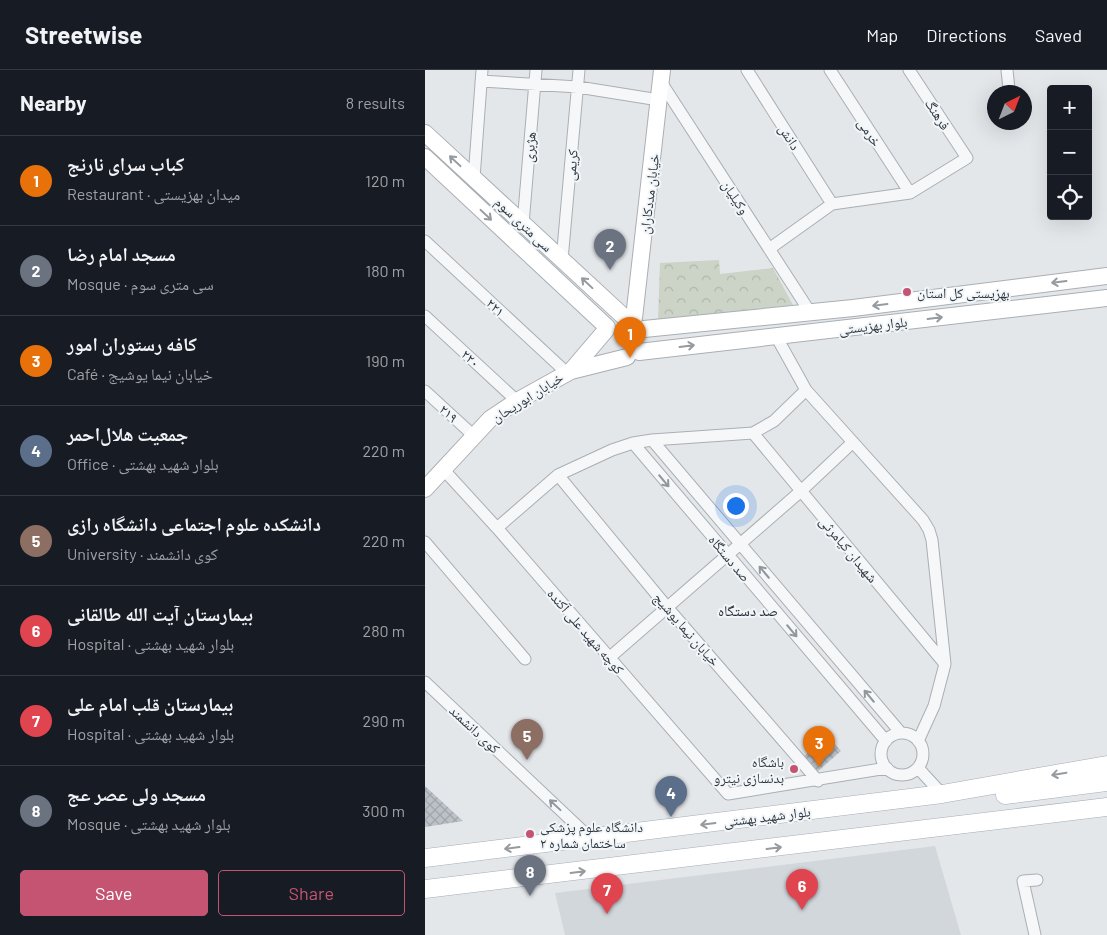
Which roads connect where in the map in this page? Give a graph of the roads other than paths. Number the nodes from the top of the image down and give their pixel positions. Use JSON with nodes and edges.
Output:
{"nodes":[{"id":1,"x":536,"y":70,"type":"edge"},
{"id":2,"x":579,"y":70,"type":"edge"},
{"id":3,"x":747,"y":70,"type":"edge"},
{"id":4,"x":830,"y":70,"type":"edge"},
{"id":5,"x":909,"y":70,"type":"edge"},
{"id":6,"x":1007,"y":70,"type":"edge"},
{"id":7,"x":481,"y":75,"type":"edge"},
{"id":8,"x":662,"y":76,"type":"edge"},
{"id":9,"x":535,"y":84,"type":"junction"},
{"id":10,"x":1009,"y":85,"type":"edge"},
{"id":11,"x":577,"y":87,"type":"junction"},
{"id":12,"x":659,"y":100,"type":"junction"},
{"id":13,"x":425,"y":133,"type":"edge"},
{"id":14,"x":425,"y":158,"type":"edge"},
{"id":15,"x":474,"y":178,"type":"junction"},
{"id":16,"x":910,"y":193,"type":"junction"},
{"id":17,"x":832,"y":204,"type":"junction"},
{"id":18,"x":523,"y":224,"type":"junction"},
{"id":19,"x":425,"y":241,"type":"edge"},
{"id":20,"x":769,"y":249,"type":"junction"},
{"id":21,"x":562,"y":260,"type":"junction"},
{"id":22,"x":1107,"y":267,"type":"edge"},
{"id":23,"x":1100,"y":277,"type":"edge"},
{"id":24,"x":1107,"y":298,"type":"edge"},
{"id":25,"x":853,"y":308,"type":"junction"},
{"id":26,"x":810,"y":312,"type":"junction"},
{"id":27,"x":425,"y":316,"type":"edge"},
{"id":28,"x":634,"y":321,"type":"junction"},
{"id":29,"x":853,"y":327,"type":"junction"},
{"id":30,"x":606,"y":329,"type":"junction"},
{"id":31,"x":776,"y":336,"type":"junction"},
{"id":32,"x":633,"y":354,"type":"junction"},
{"id":33,"x":569,"y":372,"type":"junction"},
{"id":34,"x":806,"y":390,"type":"junction"},
{"id":35,"x":425,"y":391,"type":"edge"},
{"id":36,"x":517,"y":400,"type":"junction"},
{"id":37,"x":753,"y":433,"type":"junction"},
{"id":38,"x":474,"y":436,"type":"junction"},
{"id":39,"x":652,"y":440,"type":"junction"},
{"id":40,"x":853,"y":442,"type":"junction"},
{"id":41,"x":633,"y":444,"type":"junction"},
{"id":42,"x":443,"y":469,"type":"junction"},
{"id":43,"x":558,"y":475,"type":"junction"},
{"id":44,"x":426,"y":487,"type":"edge"},
{"id":45,"x":801,"y":491,"type":"junction"},
{"id":46,"x":497,"y":528,"type":"junction"},
{"id":47,"x":425,"y":542,"type":"edge"},
{"id":48,"x":740,"y":544,"type":"junction"},
{"id":49,"x":727,"y":555,"type":"junction"},
{"id":50,"x":667,"y":607,"type":"junction"},
{"id":51,"x":609,"y":658,"type":"junction"},
{"id":52,"x":525,"y":659,"type":"dead end"},
{"id":53,"x":945,"y":664,"type":"junction"},
{"id":54,"x":425,"y":682,"type":"edge"},
{"id":55,"x":901,"y":733,"type":"junction"},
{"id":56,"x":919,"y":740,"type":"junction"},
{"id":57,"x":885,"y":741,"type":"junction"},
{"id":58,"x":887,"y":768,"type":"junction"},
{"id":59,"x":918,"y":768,"type":"junction"},
{"id":60,"x":1103,"y":774,"type":"edge"},
{"id":61,"x":818,"y":780,"type":"junction"},
{"id":62,"x":942,"y":794,"type":"junction"},
{"id":63,"x":1103,"y":804,"type":"edge"},
{"id":64,"x":791,"y":813,"type":"junction"},
{"id":65,"x":590,"y":838,"type":"junction"},
{"id":66,"x":425,"y":858,"type":"edge"},
{"id":67,"x":1037,"y":880,"type":"dead end"},
{"id":68,"x":425,"y":890,"type":"edge"},
{"id":69,"x":1035,"y":935,"type":"edge"}],
"edges":[{"from":1,"to":9,"type":"street","name":"هژبری"},
{"from":2,"to":11,"type":"street","name":"کریمی"},
{"from":3,"to":17,"type":"street","name":"دانش"},
{"from":4,"to":16,"type":"street","name":"خرمی"},
{"from":5,"to":16,"type":"street","name":"فرهنگ"},
{"from":6,"to":10,"type":"street"},
{"from":7,"to":9,"type":"street"},
{"from":7,"to":15,"type":"street"},
{"from":8,"to":12,"type":"main road","name":"خیابان مددکاران"},
{"from":8,"to":20,"type":"street","name":"وکیلیان"},
{"from":9,"to":11,"type":"street"},
{"from":9,"to":18,"type":"street","name":"هژبری"},
{"from":11,"to":12,"type":"street"},
{"from":11,"to":21,"type":"street","name":"کریمی"},
{"from":12,"to":28,"type":"main road","name":"خیابان مددکاران"},
{"from":15,"to":13,"type":"main road","name":"سی متری سوم","one_way":true},
{"from":14,"to":30,"type":"main road","name":"سی متری سوم","one_way":true},
{"from":15,"to":18,"type":"main road","name":"سی متری سوم"},
{"from":16,"to":17,"type":"street"},
{"from":17,"to":20,"type":"street"},
{"from":18,"to":21,"type":"main road","name":"سی متری سوم"},
{"from":19,"to":33,"type":"street","name":"۲۲۱"},
{"from":20,"to":26,"type":"street","name":"وکیلیان"},
{"from":28,"to":21,"type":"main road","name":"سی متری سوم","one_way":true},
{"from":22,"to":23,"type":"main road"},
{"from":23,"to":25,"type":"main road","name":"بلوار بهزیستی","one_way":true},
{"from":29,"to":24,"type":"main road","name":"بلوار بهزیستی","one_way":true},
{"from":25,"to":26,"type":"main road","name":"بلوار بهزیستی"},
{"from":25,"to":29,"type":"main road"},
{"from":26,"to":28,"type":"main road","name":"بلوار بهزیستی"},
{"from":27,"to":36,"type":"street","name":"۲۲۰"},
{"from":28,"to":30,"type":"main road"},
{"from":28,"to":32,"type":"main road"},
{"from":29,"to":31,"type":"main road","name":"بلوار بهزیستی"},
{"from":30,"to":32,"type":"main road"},
{"from":30,"to":33,"type":"main road"},
{"from":32,"to":31,"type":"main road","name":"بلوار بهزیستی","one_way":true},
{"from":31,"to":34,"type":"street"},
{"from":32,"to":33,"type":"main road","name":"خیابان ابوریحان"},
{"from":33,"to":36,"type":"main road","name":"خیابان ابوریحان"},
{"from":34,"to":37,"type":"street"},
{"from":34,"to":40,"type":"street"},
{"from":35,"to":38,"type":"street","name":"۲۱۹"},
{"from":36,"to":38,"type":"main road","name":"خیابان ابوریحان"},
{"from":37,"to":39,"type":"street"},
{"from":37,"to":45,"type":"street","name":"شهیدان کیامرثی"},
{"from":38,"to":42,"type":"main road","name":"خیابان ابوریحان"},
{"from":39,"to":41,"type":"street"},
{"from":39,"to":48,"type":"street","name":"صد دستگاه"},
{"from":40,"to":45,"type":"street"},
{"from":40,"to":53,"type":"street"},
{"from":41,"to":43,"type":"street"},
{"from":41,"to":49,"type":"street","name":"صد دستگاه","one_way":true},
{"from":42,"to":44,"type":"main road","name":"خیابان ابوریحان"},
{"from":42,"to":46,"type":"street","name":"کوچه شهید علی آکنده"},
{"from":43,"to":46,"type":"street"},
{"from":43,"to":50,"type":"street","name":"خیابان نیما یوشیج"},
{"from":45,"to":48,"type":"street"},
{"from":45,"to":53,"type":"street","name":"شهیدان کیامرثی"},
{"from":46,"to":51,"type":"street","name":"کوچه شهید علی آکنده"},
{"from":47,"to":52,"type":"street"},
{"from":48,"to":49,"type":"street"},
{"from":55,"to":48,"type":"street","name":"صد دستگاه","one_way":true},
{"from":49,"to":50,"type":"street"},
{"from":49,"to":57,"type":"street","name":"صد دستگاه","one_way":true},
{"from":50,"to":51,"type":"street"},
{"from":50,"to":61,"type":"street","name":"خیابان نیما یوشیج"},
{"from":51,"to":61,"type":"street","name":"کوچه شهید علی آکنده"},
{"from":53,"to":56,"type":"street"},
{"from":65,"to":54,"type":"street","name":"کوی دانشمند","one_way":true},
{"from":55,"to":56,"type":"street"},
{"from":55,"to":57,"type":"street"},
{"from":56,"to":59,"type":"street"},
{"from":57,"to":58,"type":"street"},
{"from":58,"to":59,"type":"street"},
{"from":58,"to":61,"type":"street"},
{"from":59,"to":62,"type":"street"},
{"from":60,"to":62,"type":"main road","name":"بلوار شهید بهشتی","one_way":true},
{"from":60,"to":64,"type":"main road"},
{"from":62,"to":64,"type":"main road","name":"بلوار شهید بهشتی"},
{"from":68,"to":63,"type":"main road","one_way":true},
{"from":64,"to":65,"type":"main road","name":"بلوار شهید بهشتی","one_way":true},
{"from":65,"to":66,"type":"main road","name":"بلوار شهید بهشتی","one_way":true},
{"from":67,"to":69,"type":"street"}]}
